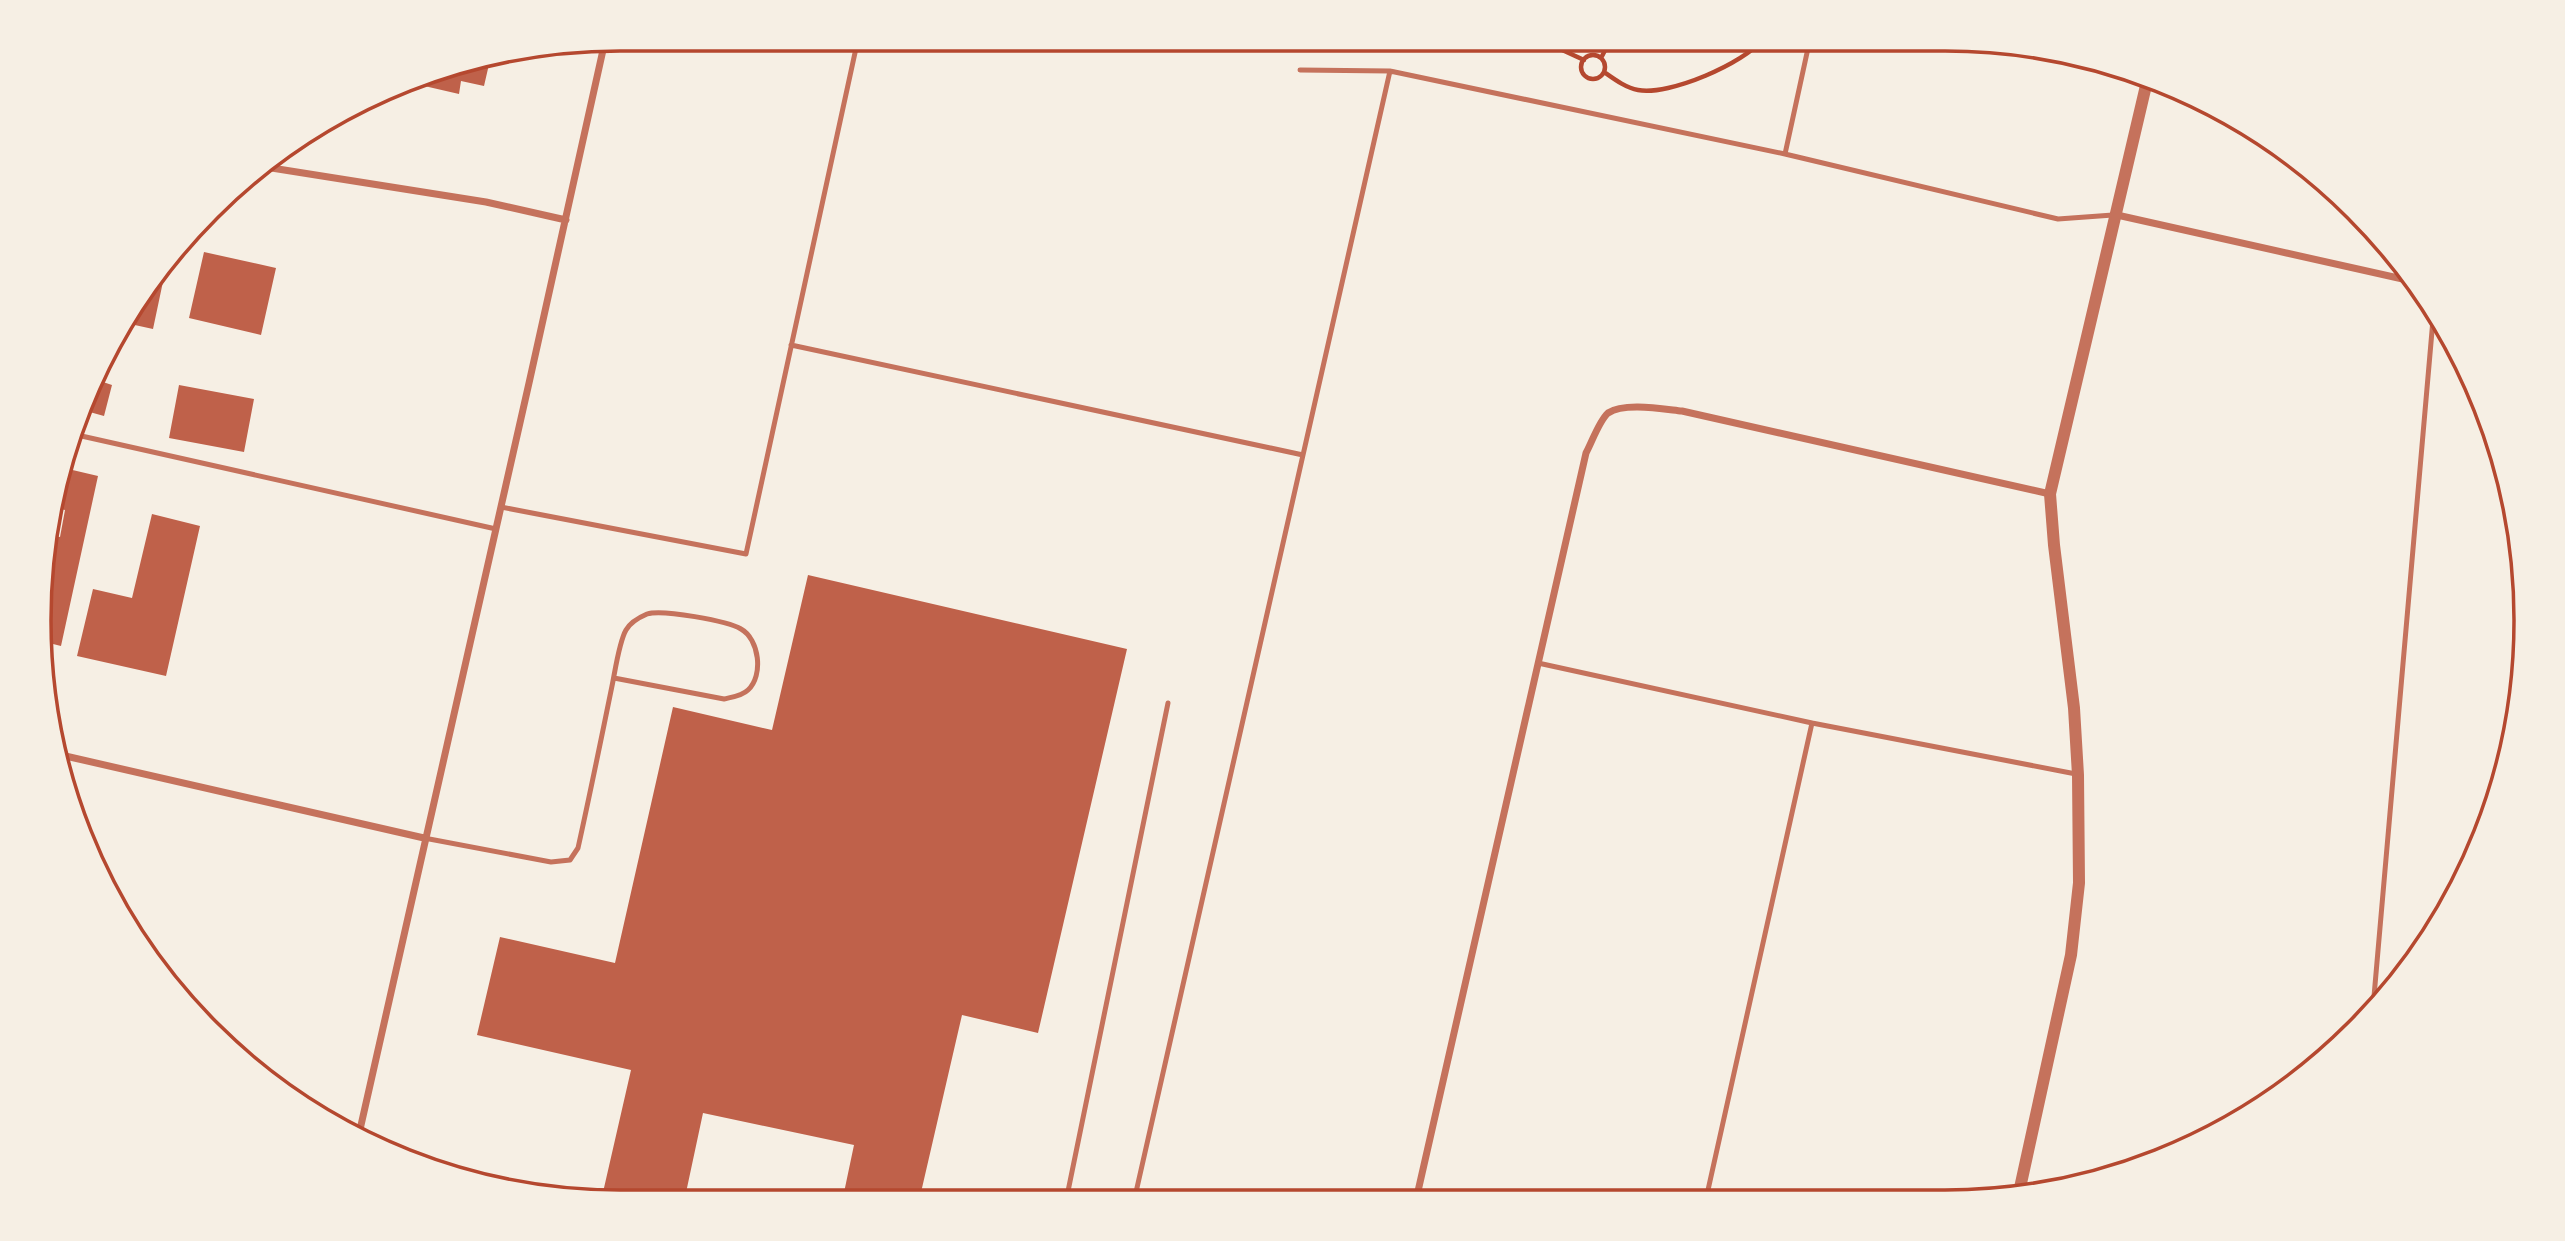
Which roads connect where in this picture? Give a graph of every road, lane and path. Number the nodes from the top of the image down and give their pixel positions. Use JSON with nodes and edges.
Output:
{"nodes":[{"id":1,"x":602,"y":51,"type":"edge"},
{"id":2,"x":855,"y":51,"type":"edge"},
{"id":3,"x":1564,"y":51,"type":"edge"},
{"id":4,"x":1604,"y":51,"type":"edge"},
{"id":5,"x":1749,"y":51,"type":"edge"},
{"id":6,"x":1807,"y":51,"type":"edge"},
{"id":7,"x":1601,"y":58,"type":"junction"},
{"id":8,"x":1584,"y":60,"type":"junction"},
{"id":9,"x":1300,"y":70,"type":"dead end"},
{"id":10,"x":1390,"y":71,"type":"junction"},
{"id":11,"x":1604,"y":72,"type":"junction"},
{"id":12,"x":2146,"y":88,"type":"edge"},
{"id":13,"x":1785,"y":154,"type":"junction"},
{"id":14,"x":274,"y":168,"type":"edge"},
{"id":15,"x":2117,"y":215,"type":"junction"},
{"id":16,"x":566,"y":220,"type":"junction"},
{"id":17,"x":2400,"y":278,"type":"edge"},
{"id":18,"x":2432,"y":327,"type":"edge"},
{"id":19,"x":791,"y":345,"type":"junction"},
{"id":20,"x":81,"y":436,"type":"edge"},
{"id":21,"x":1303,"y":455,"type":"junction"},
{"id":22,"x":2050,"y":494,"type":"junction"},
{"id":23,"x":501,"y":507,"type":"junction"},
{"id":24,"x":496,"y":529,"type":"junction"},
{"id":25,"x":1538,"y":663,"type":"junction"},
{"id":26,"x":614,"y":678,"type":"junction"},
{"id":27,"x":1168,"y":703,"type":"dead end"},
{"id":28,"x":1812,"y":723,"type":"junction"},
{"id":29,"x":67,"y":756,"type":"edge"},
{"id":30,"x":2078,"y":775,"type":"junction"},
{"id":31,"x":424,"y":838,"type":"junction"},
{"id":32,"x":2374,"y":995,"type":"edge"},
{"id":33,"x":361,"y":1127,"type":"edge"},
{"id":34,"x":2021,"y":1185,"type":"edge"},
{"id":35,"x":1068,"y":1190,"type":"edge"},
{"id":36,"x":1136,"y":1190,"type":"edge"},
{"id":37,"x":1418,"y":1190,"type":"edge"},
{"id":38,"x":1708,"y":1190,"type":"edge"}],
"edges":[{"from":1,"to":16,"type":"street"},
{"from":2,"to":19,"type":"lane"},
{"from":3,"to":8,"type":"path"},
{"from":4,"to":7,"type":"path"},
{"from":5,"to":11,"type":"path"},
{"from":6,"to":13,"type":"lane"},
{"from":7,"to":8,"type":"path"},
{"from":7,"to":11,"type":"path"},
{"from":8,"to":11,"type":"path"},
{"from":9,"to":10,"type":"lane"},
{"from":10,"to":13,"type":"lane"},
{"from":10,"to":21,"type":"lane"},
{"from":12,"to":15,"type":"street"},
{"from":13,"to":15,"type":"lane"},
{"from":14,"to":16,"type":"street"},
{"from":15,"to":17,"type":"street"},
{"from":15,"to":22,"type":"street"},
{"from":16,"to":23,"type":"street"},
{"from":18,"to":32,"type":"lane"},
{"from":19,"to":21,"type":"lane"},
{"from":19,"to":23,"type":"lane"},
{"from":20,"to":24,"type":"lane"},
{"from":21,"to":36,"type":"lane"},
{"from":22,"to":25,"type":"street"},
{"from":22,"to":30,"type":"street"},
{"from":23,"to":24,"type":"street"},
{"from":24,"to":31,"type":"street"},
{"from":25,"to":28,"type":"lane"},
{"from":25,"to":37,"type":"street"},
{"from":26,"to":26,"type":"lane"},
{"from":26,"to":31,"type":"lane"},
{"from":27,"to":35,"type":"lane"},
{"from":28,"to":30,"type":"lane"},
{"from":28,"to":38,"type":"lane"},
{"from":29,"to":31,"type":"street"},
{"from":30,"to":34,"type":"street"},
{"from":31,"to":33,"type":"street"}]}
